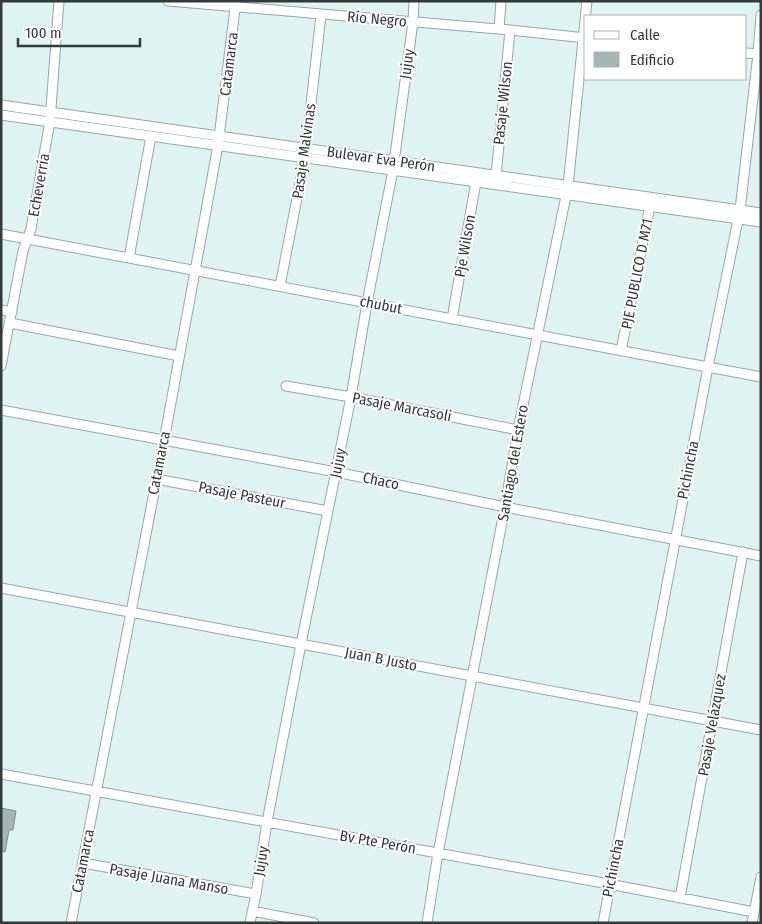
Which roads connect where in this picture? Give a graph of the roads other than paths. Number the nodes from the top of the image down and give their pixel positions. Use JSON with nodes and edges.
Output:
{"nodes":[{"id":1,"x":60,"y":1,"type":"edge"},
{"id":2,"x":168,"y":1,"type":"edge"},
{"id":3,"x":414,"y":1,"type":"edge"},
{"id":4,"x":501,"y":1,"type":"edge"},
{"id":5,"x":587,"y":1,"type":"edge"},
{"id":6,"x":236,"y":4,"type":"edge"},
{"id":7,"x":321,"y":15,"type":"junction"},
{"id":8,"x":586,"y":15,"type":"edge"},
{"id":9,"x":761,"y":15,"type":"edge"},
{"id":10,"x":413,"y":22,"type":"junction"},
{"id":11,"x":499,"y":29,"type":"junction"},
{"id":12,"x":510,"y":30,"type":"junction"},
{"id":13,"x":584,"y":38,"type":"edge"},
{"id":14,"x":584,"y":46,"type":"edge"},
{"id":15,"x":747,"y":53,"type":"edge"},
{"id":16,"x":760,"y":54,"type":"edge"},
{"id":17,"x":1,"y":105,"type":"edge"},
{"id":18,"x":1,"y":114,"type":"edge"},
{"id":19,"x":50,"y":117,"type":"junction"},
{"id":20,"x":151,"y":136,"type":"junction"},
{"id":21,"x":219,"y":141,"type":"junction"},
{"id":22,"x":305,"y":153,"type":"junction"},
{"id":23,"x":393,"y":166,"type":"junction"},
{"id":24,"x":496,"y":176,"type":"junction"},
{"id":25,"x":477,"y":177,"type":"junction"},
{"id":26,"x":567,"y":190,"type":"junction"},
{"id":27,"x":651,"y":202,"type":"junction"},
{"id":28,"x":761,"y":213,"type":"edge"},
{"id":29,"x":739,"y":215,"type":"junction"},
{"id":30,"x":761,"y":222,"type":"edge"},
{"id":31,"x":1,"y":234,"type":"edge"},
{"id":32,"x":28,"y":239,"type":"junction"},
{"id":33,"x":129,"y":258,"type":"junction"},
{"id":34,"x":195,"y":270,"type":"junction"},
{"id":35,"x":280,"y":286,"type":"junction"},
{"id":36,"x":367,"y":303,"type":"junction"},
{"id":37,"x":1,"y":310,"type":"edge"},
{"id":38,"x":12,"y":312,"type":"junction"},
{"id":39,"x":452,"y":319,"type":"junction"},
{"id":40,"x":10,"y":323,"type":"junction"},
{"id":41,"x":537,"y":335,"type":"junction"},
{"id":42,"x":621,"y":350,"type":"junction"},
{"id":43,"x":179,"y":356,"type":"junction"},
{"id":44,"x":1,"y":366,"type":"edge"},
{"id":45,"x":708,"y":367,"type":"junction"},
{"id":46,"x":761,"y":377,"type":"edge"},
{"id":47,"x":286,"y":386,"type":"dead end"},
{"id":48,"x":351,"y":397,"type":"junction"},
{"id":49,"x":1,"y":410,"type":"edge"},
{"id":50,"x":518,"y":430,"type":"junction"},
{"id":51,"x":164,"y":441,"type":"junction"},
{"id":52,"x":336,"y":472,"type":"junction"},
{"id":53,"x":156,"y":479,"type":"junction"},
{"id":54,"x":505,"y":507,"type":"junction"},
{"id":55,"x":328,"y":511,"type":"junction"},
{"id":56,"x":675,"y":539,"type":"junction"},
{"id":57,"x":743,"y":552,"type":"junction"},
{"id":58,"x":761,"y":556,"type":"edge"},
{"id":59,"x":1,"y":588,"type":"edge"},
{"id":60,"x":130,"y":612,"type":"junction"},
{"id":61,"x":300,"y":644,"type":"junction"},
{"id":62,"x":472,"y":676,"type":"junction"},
{"id":63,"x":643,"y":708,"type":"junction"},
{"id":64,"x":713,"y":721,"type":"junction"},
{"id":65,"x":761,"y":730,"type":"edge"},
{"id":66,"x":1,"y":774,"type":"edge"},
{"id":67,"x":96,"y":791,"type":"junction"},
{"id":68,"x":267,"y":822,"type":"junction"},
{"id":69,"x":438,"y":853,"type":"junction"},
{"id":70,"x":83,"y":863,"type":"junction"},
{"id":71,"x":761,"y":877,"type":"edge"},
{"id":72,"x":610,"y":884,"type":"junction"},
{"id":73,"x":256,"y":894,"type":"junction"},
{"id":74,"x":680,"y":898,"type":"junction"},
{"id":75,"x":252,"y":912,"type":"junction"},
{"id":76,"x":754,"y":912,"type":"junction"},
{"id":77,"x":71,"y":923,"type":"edge"},
{"id":78,"x":250,"y":923,"type":"edge"},
{"id":79,"x":314,"y":923,"type":"edge"},
{"id":80,"x":427,"y":923,"type":"edge"},
{"id":81,"x":603,"y":923,"type":"edge"},
{"id":82,"x":752,"y":923,"type":"edge"}],
"edges":[{"from":1,"to":19,"type":"street","name":"Echeverría"},
{"from":2,"to":6,"type":"street","name":"Río Negro"},
{"from":3,"to":10,"type":"street","name":"Jujuy"},
{"from":4,"to":11,"type":"street"},
{"from":5,"to":8,"type":"street","name":"Santiago del Estero"},
{"from":6,"to":7,"type":"street","name":"Río Negro"},
{"from":6,"to":21,"type":"street","name":"Catamarca"},
{"from":7,"to":10,"type":"street","name":"Río Negro"},
{"from":7,"to":22,"type":"street","name":"Pasaje Malvinas"},
{"from":9,"to":16,"type":"street","name":"Pichincha"},
{"from":10,"to":11,"type":"street","name":"Río Negro"},
{"from":10,"to":23,"type":"street","name":"Jujuy"},
{"from":11,"to":12,"type":"street","name":"Río Negro"},
{"from":12,"to":13,"type":"street","name":"Río Negro"},
{"from":12,"to":24,"type":"street","name":"Pasaje Wilson"},
{"from":14,"to":26,"type":"street","name":"Santiago del Estero"},
{"from":15,"to":16,"type":"street"},
{"from":16,"to":29,"type":"street","name":"Pichincha"},
{"from":17,"to":19,"type":"street","name":"Bulevar Eva Perón"},
{"from":18,"to":19,"type":"street","name":"Bulevar Eva Perón"},
{"from":19,"to":20,"type":"street","name":"Bulevar Eva Perón"},
{"from":19,"to":21,"type":"street","name":"Bulevar Eva Perón"},
{"from":19,"to":32,"type":"street","name":"Echeverría"},
{"from":20,"to":21,"type":"street","name":"Bulevar Eva Perón"},
{"from":20,"to":33,"type":"street"},
{"from":21,"to":22,"type":"street","name":"Bulevar Eva Perón"},
{"from":21,"to":34,"type":"street","name":"Catamarca"},
{"from":22,"to":23,"type":"street","name":"Bulevar Eva Perón"},
{"from":22,"to":35,"type":"street","name":"Pasaje Malvinas"},
{"from":23,"to":25,"type":"street","name":"Bulevar Eva Perón"},
{"from":23,"to":36,"type":"street","name":"Jujuy"},
{"from":24,"to":25,"type":"street","name":"Bulevar Eva Perón"},
{"from":24,"to":26,"type":"street","name":"Bulevar Eva Perón"},
{"from":25,"to":26,"type":"street","name":"Bulevar Eva Perón"},
{"from":25,"to":39,"type":"street","name":"Pje Wilson"},
{"from":26,"to":27,"type":"street","name":"Bulevar Eva Perón"},
{"from":26,"to":41,"type":"street","name":"Santiago del Estero"},
{"from":27,"to":29,"type":"street","name":"Bulevar Eva Perón"},
{"from":27,"to":42,"type":"street","name":"PJE PUBLICO D M71"},
{"from":28,"to":29,"type":"street","name":"Bulevar Eva Perón"},
{"from":29,"to":30,"type":"street","name":"Bulevar Eva Perón"},
{"from":29,"to":45,"type":"street","name":"Pichincha"},
{"from":31,"to":32,"type":"street","name":"chubut"},
{"from":32,"to":33,"type":"street","name":"chubut"},
{"from":32,"to":38,"type":"street","name":"Echeverría"},
{"from":33,"to":34,"type":"street","name":"chubut"},
{"from":34,"to":35,"type":"street","name":"chubut"},
{"from":34,"to":43,"type":"street","name":"Catamarca"},
{"from":35,"to":36,"type":"street","name":"chubut"},
{"from":36,"to":39,"type":"street","name":"chubut"},
{"from":36,"to":48,"type":"street","name":"Jujuy"},
{"from":37,"to":38,"type":"street"},
{"from":38,"to":40,"type":"street","name":"Echeverría"},
{"from":39,"to":41,"type":"street","name":"chubut"},
{"from":40,"to":43,"type":"street"},
{"from":40,"to":44,"type":"street","name":"Echeverría"},
{"from":41,"to":42,"type":"street","name":"chubut"},
{"from":41,"to":50,"type":"street","name":"Santiago del Estero"},
{"from":42,"to":45,"type":"street","name":"chubut"},
{"from":43,"to":51,"type":"street","name":"Catamarca"},
{"from":45,"to":46,"type":"street","name":"chubut"},
{"from":45,"to":56,"type":"street","name":"Pichincha"},
{"from":47,"to":48,"type":"street","name":"Pasaje Marcasoli"},
{"from":48,"to":50,"type":"street","name":"Pasaje Marcasoli"},
{"from":48,"to":52,"type":"street","name":"Jujuy"},
{"from":49,"to":51,"type":"street","name":"Chaco"},
{"from":50,"to":54,"type":"street","name":"Santiago del Estero"},
{"from":51,"to":52,"type":"street","name":"Chaco"},
{"from":51,"to":53,"type":"street","name":"Catamarca"},
{"from":52,"to":54,"type":"street","name":"Chaco"},
{"from":52,"to":55,"type":"street","name":"Jujuy"},
{"from":53,"to":55,"type":"street","name":"Pasaje Pasteur"},
{"from":53,"to":60,"type":"street","name":"Catamarca"},
{"from":54,"to":56,"type":"street","name":"Chaco"},
{"from":54,"to":62,"type":"street","name":"Santiago del Estero"},
{"from":55,"to":61,"type":"street","name":"Jujuy"},
{"from":56,"to":57,"type":"street","name":"Chaco"},
{"from":56,"to":63,"type":"street","name":"Pichincha"},
{"from":57,"to":58,"type":"street","name":"Chaco"},
{"from":57,"to":64,"type":"street","name":"Pasaje Velázquez"},
{"from":59,"to":60,"type":"street","name":"Juan B Justo"},
{"from":60,"to":61,"type":"street","name":"Juan B Justo"},
{"from":60,"to":67,"type":"street","name":"Catamarca"},
{"from":61,"to":62,"type":"street","name":"Juan B Justo"},
{"from":61,"to":68,"type":"street","name":"Jujuy"},
{"from":62,"to":63,"type":"street","name":"Juan B Justo"},
{"from":62,"to":69,"type":"street","name":"Santiago del Estero"},
{"from":63,"to":64,"type":"street","name":"Juan B Justo"},
{"from":63,"to":72,"type":"street","name":"Pichincha"},
{"from":64,"to":65,"type":"street","name":"Juan B Justo"},
{"from":64,"to":74,"type":"street","name":"Pasaje Velázquez"},
{"from":66,"to":67,"type":"street","name":"Bv Pte Perón"},
{"from":67,"to":68,"type":"street","name":"Bv Pte Perón"},
{"from":67,"to":70,"type":"street","name":"Catamarca"},
{"from":68,"to":69,"type":"street","name":"Bv Pte Perón"},
{"from":68,"to":73,"type":"street","name":"Jujuy"},
{"from":69,"to":72,"type":"street","name":"Bv Pte Perón"},
{"from":69,"to":80,"type":"street","name":"Santiago del Estero"},
{"from":70,"to":73,"type":"street","name":"Pasaje Juana Manso"},
{"from":70,"to":77,"type":"street","name":"Catamarca"},
{"from":71,"to":76,"type":"street"},
{"from":72,"to":74,"type":"street","name":"Bv Pte Perón"},
{"from":72,"to":81,"type":"street","name":"Pichincha"},
{"from":73,"to":75,"type":"street","name":"Jujuy"},
{"from":74,"to":76,"type":"street","name":"Bv Pte Perón"},
{"from":75,"to":78,"type":"street","name":"Jujuy"},
{"from":75,"to":79,"type":"street"},
{"from":76,"to":82,"type":"street"}]}
